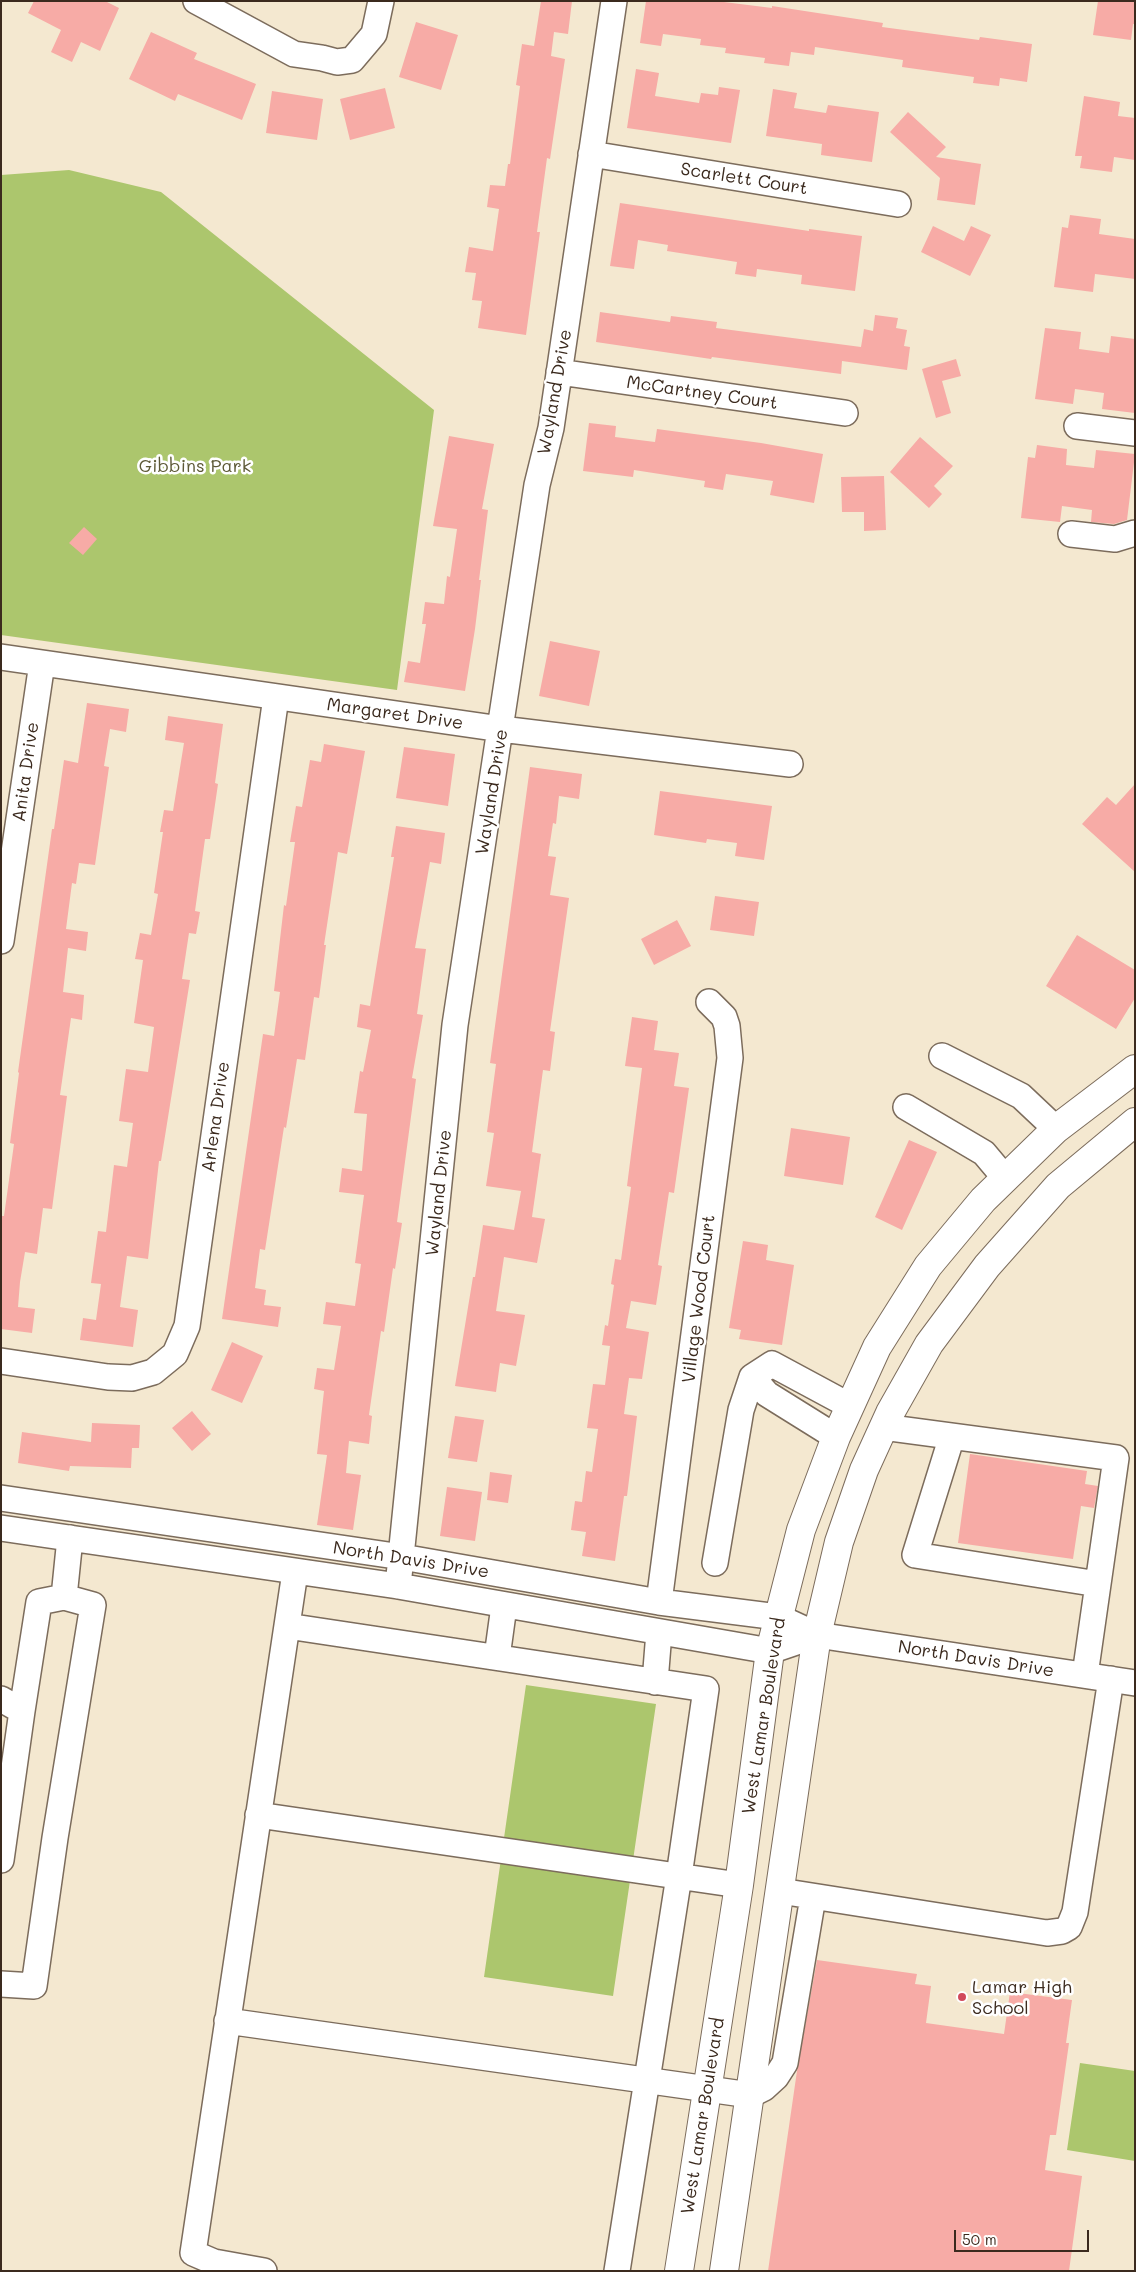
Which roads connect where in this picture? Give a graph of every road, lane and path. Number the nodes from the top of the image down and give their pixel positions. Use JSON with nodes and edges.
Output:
{"nodes":[{"id":1,"x":196,"y":1,"type":"edge"},
{"id":2,"x":381,"y":1,"type":"edge"},
{"id":3,"x":614,"y":1,"type":"edge"},
{"id":4,"x":591,"y":154,"type":"junction"},
{"id":5,"x":898,"y":204,"type":"dead end"},
{"id":6,"x":559,"y":372,"type":"junction"},
{"id":7,"x":845,"y":413,"type":"dead end"},
{"id":8,"x":1077,"y":426,"type":"dead end"},
{"id":9,"x":1135,"y":433,"type":"edge"},
{"id":10,"x":1135,"y":533,"type":"edge"},
{"id":11,"x":1072,"y":534,"type":"dead end"},
{"id":12,"x":1,"y":657,"type":"edge"},
{"id":13,"x":42,"y":662,"type":"junction"},
{"id":14,"x":276,"y":697,"type":"junction"},
{"id":15,"x":502,"y":729,"type":"junction"},
{"id":16,"x":790,"y":764,"type":"dead end"},
{"id":17,"x":1,"y":941,"type":"edge"},
{"id":18,"x":709,"y":1002,"type":"dead end"},
{"id":19,"x":942,"y":1056,"type":"dead end"},
{"id":20,"x":1135,"y":1069,"type":"edge"},
{"id":21,"x":906,"y":1107,"type":"dead end"},
{"id":22,"x":1135,"y":1122,"type":"edge"},
{"id":23,"x":1056,"y":1129,"type":"junction"},
{"id":24,"x":1006,"y":1178,"type":"junction"},
{"id":25,"x":1,"y":1361,"type":"edge"},
{"id":26,"x":752,"y":1377,"type":"junction"},
{"id":27,"x":850,"y":1406,"type":"junction"},
{"id":28,"x":883,"y":1427,"type":"junction"},
{"id":29,"x":952,"y":1436,"type":"junction"},
{"id":30,"x":836,"y":1437,"type":"junction"},
{"id":31,"x":1,"y":1498,"type":"edge"},
{"id":32,"x":1,"y":1528,"type":"edge"},
{"id":33,"x":70,"y":1538,"type":"junction"},
{"id":34,"x":402,"y":1557,"type":"junction"},
{"id":35,"x":715,"y":1563,"type":"dead end"},
{"id":36,"x":295,"y":1572,"type":"junction"},
{"id":37,"x":1098,"y":1584,"type":"junction"},
{"id":38,"x":398,"y":1586,"type":"junction"},
{"id":39,"x":64,"y":1597,"type":"junction"},
{"id":40,"x":659,"y":1602,"type":"junction"},
{"id":41,"x":504,"y":1606,"type":"junction"},
{"id":42,"x":778,"y":1617,"type":"junction"},
{"id":43,"x":287,"y":1626,"type":"junction"},
{"id":44,"x":660,"y":1632,"type":"junction"},
{"id":45,"x":817,"y":1635,"type":"junction"},
{"id":46,"x":770,"y":1651,"type":"junction"},
{"id":47,"x":497,"y":1657,"type":"junction"},
{"id":48,"x":1084,"y":1675,"type":"junction"},
{"id":49,"x":1110,"y":1679,"type":"junction"},
{"id":50,"x":655,"y":1682,"type":"junction"},
{"id":51,"x":1135,"y":1683,"type":"edge"},
{"id":52,"x":1,"y":1699,"type":"edge"},
{"id":53,"x":22,"y":1711,"type":"junction"},
{"id":54,"x":258,"y":1815,"type":"junction"},
{"id":55,"x":1,"y":1860,"type":"edge"},
{"id":56,"x":679,"y":1876,"type":"junction"},
{"id":57,"x":739,"y":1885,"type":"junction"},
{"id":58,"x":780,"y":1891,"type":"junction"},
{"id":59,"x":813,"y":1896,"type":"junction"},
{"id":60,"x":1,"y":1984,"type":"edge"},
{"id":61,"x":227,"y":2021,"type":"junction"},
{"id":62,"x":646,"y":2081,"type":"junction"},
{"id":63,"x":706,"y":2089,"type":"junction"},
{"id":64,"x":750,"y":2095,"type":"junction"},
{"id":65,"x":264,"y":2271,"type":"edge"},
{"id":66,"x":617,"y":2271,"type":"edge"},
{"id":67,"x":679,"y":2271,"type":"edge"},
{"id":68,"x":724,"y":2271,"type":"edge"}],
"edges":[{"from":1,"to":2,"type":"street"},
{"from":3,"to":4,"type":"street","name":"Wayland Drive"},
{"from":4,"to":5,"type":"street","name":"Scarlett Court"},
{"from":4,"to":6,"type":"street","name":"Wayland Drive"},
{"from":6,"to":7,"type":"street","name":"McCartney Court"},
{"from":6,"to":15,"type":"street","name":"Wayland Drive"},
{"from":8,"to":9,"type":"street"},
{"from":10,"to":11,"type":"street"},
{"from":12,"to":13,"type":"street","name":"Margaret Drive"},
{"from":13,"to":14,"type":"street","name":"Margaret Drive"},
{"from":13,"to":17,"type":"street","name":"Anita Drive"},
{"from":14,"to":15,"type":"street","name":"Margaret Drive"},
{"from":14,"to":25,"type":"street","name":"Arlena Drive"},
{"from":15,"to":16,"type":"street","name":"Margaret Drive"},
{"from":15,"to":34,"type":"street","name":"Wayland Drive"},
{"from":18,"to":40,"type":"street","name":"Village Wood Court"},
{"from":19,"to":23,"type":"street"},
{"from":20,"to":23,"type":"main road","name":"West Lamar Boulevard"},
{"from":21,"to":24,"type":"street"},
{"from":22,"to":28,"type":"main road"},
{"from":23,"to":24,"type":"main road","name":"West Lamar Boulevard"},
{"from":24,"to":27,"type":"main road","name":"West Lamar Boulevard"},
{"from":26,"to":27,"type":"street"},
{"from":26,"to":30,"type":"street"},
{"from":26,"to":35,"type":"street"},
{"from":27,"to":30,"type":"main road","name":"West Lamar Boulevard"},
{"from":28,"to":29,"type":"street"},
{"from":28,"to":45,"type":"main road"},
{"from":29,"to":37,"type":"street"},
{"from":29,"to":37,"type":"street"},
{"from":30,"to":42,"type":"main road","name":"West Lamar Boulevard"},
{"from":31,"to":34,"type":"street","name":"North Davis Drive"},
{"from":32,"to":33,"type":"street","name":"North Davis Drive"},
{"from":33,"to":36,"type":"street","name":"North Davis Drive"},
{"from":33,"to":39,"type":"street"},
{"from":34,"to":38,"type":"street","name":"Wayland Drive"},
{"from":34,"to":40,"type":"street","name":"North Davis Drive"},
{"from":36,"to":38,"type":"street","name":"North Davis Drive"},
{"from":36,"to":43,"type":"street"},
{"from":37,"to":48,"type":"street"},
{"from":38,"to":41,"type":"street","name":"North Davis Drive"},
{"from":39,"to":53,"type":"street"},
{"from":39,"to":60,"type":"street"},
{"from":40,"to":42,"type":"street","name":"North Davis Drive"},
{"from":41,"to":44,"type":"street","name":"North Davis Drive"},
{"from":41,"to":47,"type":"street"},
{"from":42,"to":45,"type":"street","name":"North Davis Drive"},
{"from":42,"to":46,"type":"main road","name":"West Lamar Boulevard"},
{"from":43,"to":47,"type":"street"},
{"from":43,"to":54,"type":"street"},
{"from":44,"to":46,"type":"street","name":"North Davis Drive"},
{"from":44,"to":50,"type":"street"},
{"from":45,"to":46,"type":"street","name":"North Davis Drive"},
{"from":45,"to":48,"type":"street","name":"North Davis Drive"},
{"from":45,"to":58,"type":"main road"},
{"from":46,"to":57,"type":"main road","name":"West Lamar Boulevard"},
{"from":47,"to":50,"type":"street"},
{"from":48,"to":49,"type":"street","name":"North Davis Drive"},
{"from":49,"to":51,"type":"street","name":"North Davis Drive"},
{"from":49,"to":59,"type":"street"},
{"from":50,"to":56,"type":"street"},
{"from":52,"to":53,"type":"street"},
{"from":53,"to":55,"type":"street"},
{"from":54,"to":56,"type":"street"},
{"from":54,"to":61,"type":"street"},
{"from":56,"to":57,"type":"street"},
{"from":56,"to":62,"type":"street"},
{"from":57,"to":63,"type":"main road","name":"West Lamar Boulevard"},
{"from":58,"to":59,"type":"street"},
{"from":58,"to":64,"type":"main road"},
{"from":59,"to":64,"type":"street"},
{"from":61,"to":62,"type":"street"},
{"from":61,"to":65,"type":"street"},
{"from":62,"to":63,"type":"street"},
{"from":62,"to":66,"type":"street"},
{"from":63,"to":64,"type":"street"},
{"from":63,"to":67,"type":"main road","name":"West Lamar Boulevard"},
{"from":64,"to":68,"type":"main road"}]}
